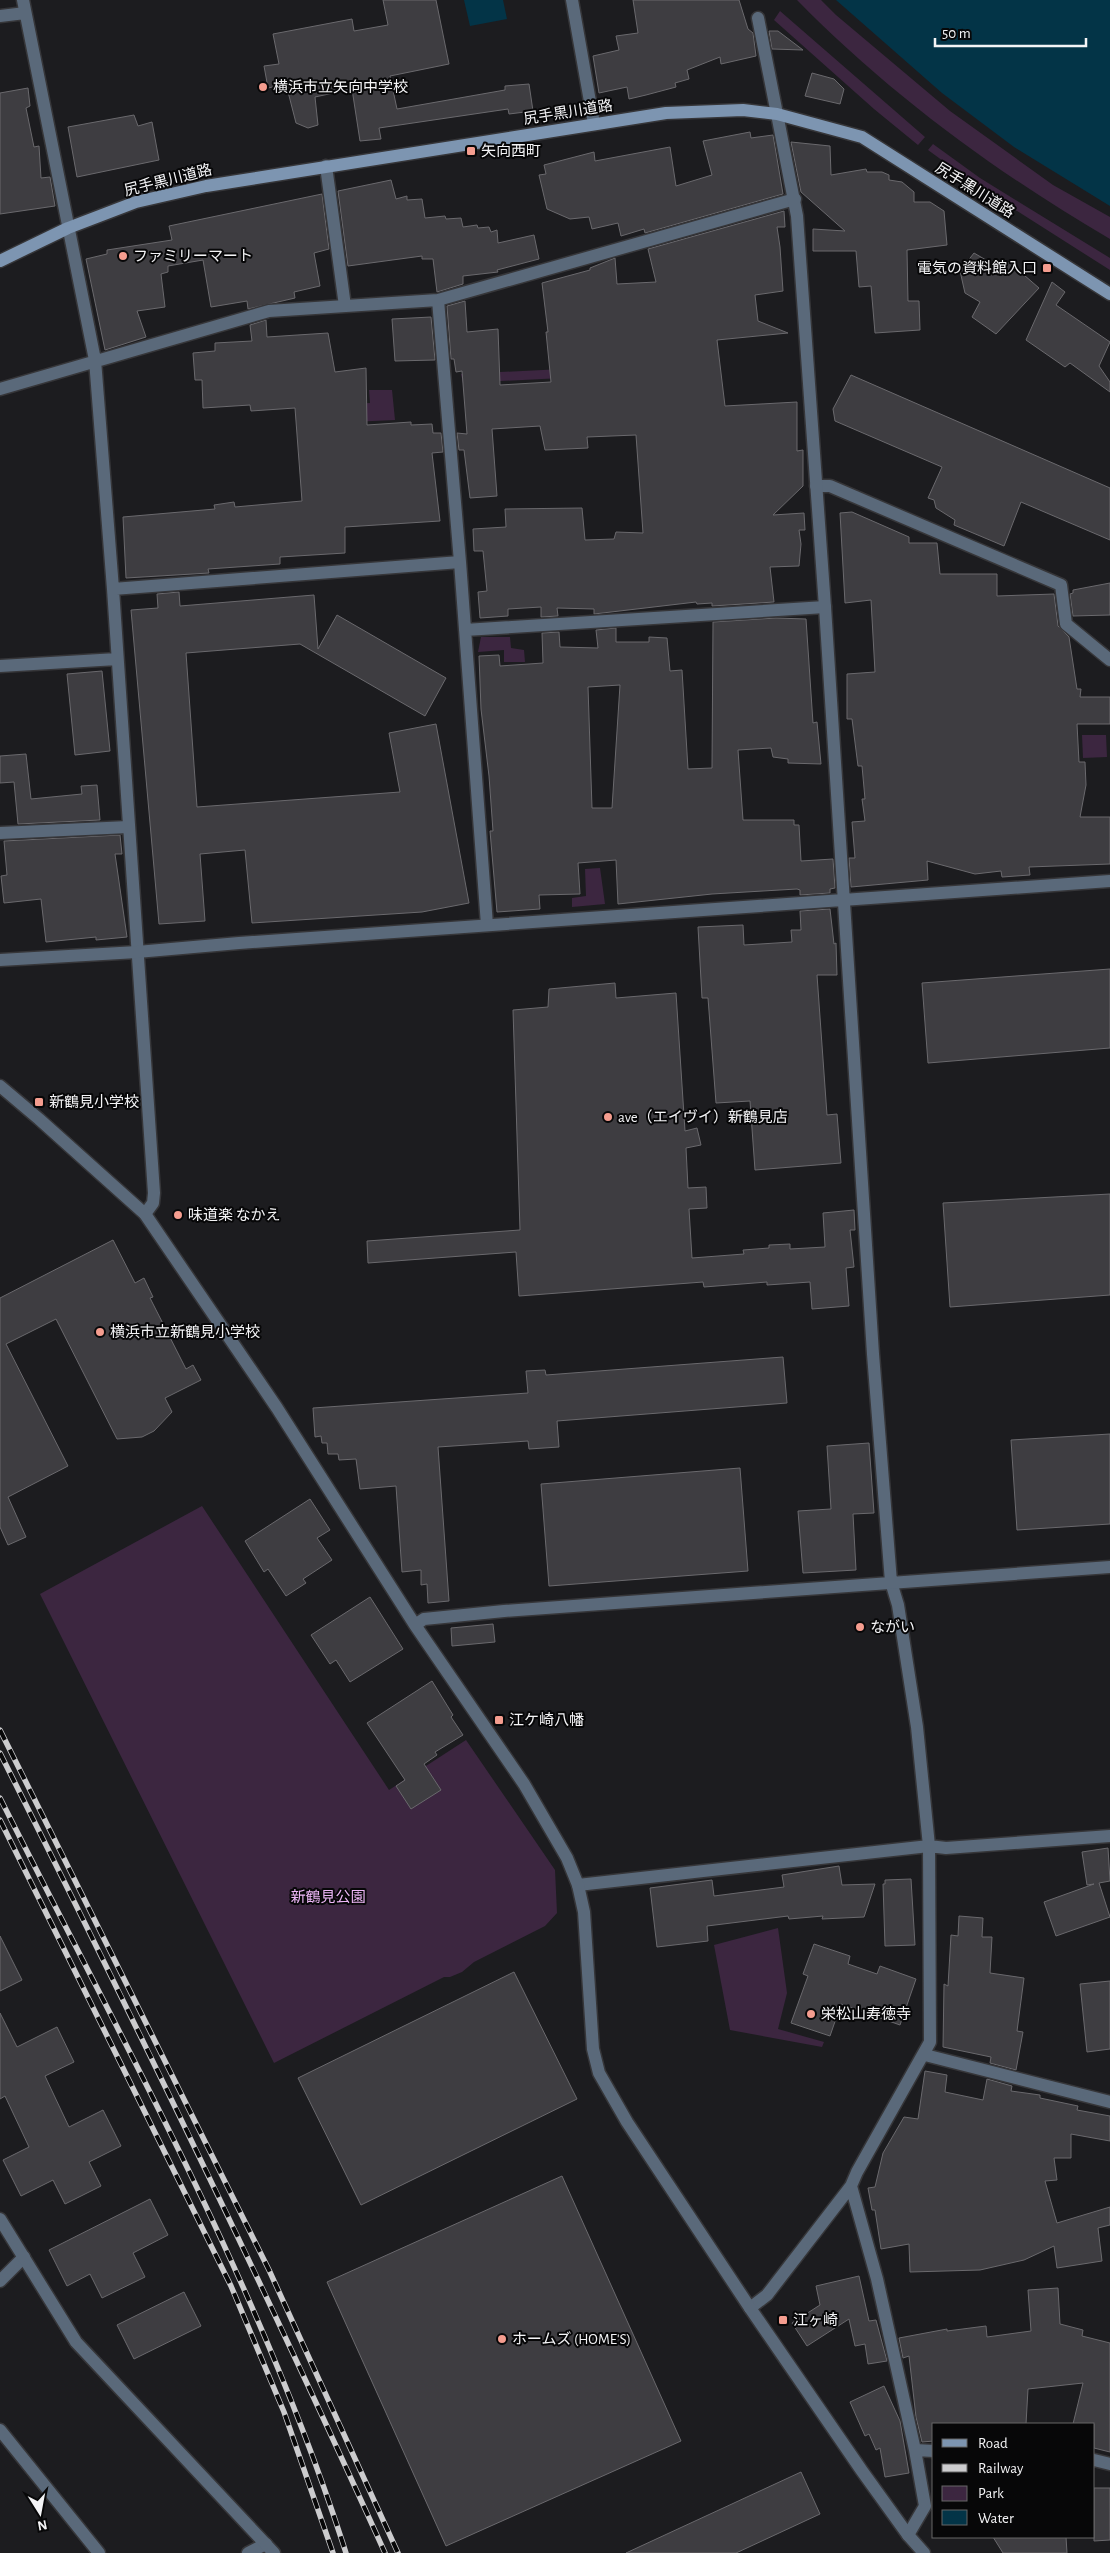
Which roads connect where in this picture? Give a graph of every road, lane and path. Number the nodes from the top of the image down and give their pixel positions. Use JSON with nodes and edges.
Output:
{"nodes":[{"id":1,"x":572,"y":0,"type":"edge"},
{"id":2,"x":24,"y":6,"type":"edge"},
{"id":3,"x":0,"y":16,"type":"edge"},
{"id":4,"x":758,"y":18,"type":"dead end"},
{"id":5,"x":777,"y":114,"type":"junction"},
{"id":6,"x":594,"y":124,"type":"junction"},
{"id":7,"x":326,"y":166,"type":"junction"},
{"id":8,"x":795,"y":199,"type":"junction"},
{"id":9,"x":68,"y":228,"type":"junction"},
{"id":10,"x":0,"y":261,"type":"edge"},
{"id":11,"x":1110,"y":294,"type":"edge"},
{"id":12,"x":438,"y":300,"type":"junction"},
{"id":13,"x":345,"y":306,"type":"junction"},
{"id":14,"x":95,"y":360,"type":"junction"},
{"id":15,"x":0,"y":389,"type":"edge"},
{"id":16,"x":816,"y":486,"type":"junction"},
{"id":17,"x":460,"y":562,"type":"junction"},
{"id":18,"x":113,"y":589,"type":"junction"},
{"id":19,"x":825,"y":607,"type":"junction"},
{"id":20,"x":465,"y":630,"type":"junction"},
{"id":21,"x":118,"y":659,"type":"junction"},
{"id":22,"x":1110,"y":660,"type":"edge"},
{"id":23,"x":0,"y":666,"type":"edge"},
{"id":24,"x":128,"y":827,"type":"junction"},
{"id":25,"x":0,"y":832,"type":"edge"},
{"id":26,"x":1110,"y":881,"type":"edge"},
{"id":27,"x":843,"y":899,"type":"junction"},
{"id":28,"x":486,"y":925,"type":"junction"},
{"id":29,"x":137,"y":952,"type":"junction"},
{"id":30,"x":0,"y":960,"type":"edge"},
{"id":31,"x":0,"y":1086,"type":"edge"},
{"id":32,"x":145,"y":1214,"type":"junction"},
{"id":33,"x":1110,"y":1567,"type":"edge"},
{"id":34,"x":891,"y":1582,"type":"junction"},
{"id":35,"x":415,"y":1625,"type":"junction"},
{"id":36,"x":1110,"y":1836,"type":"edge"},
{"id":37,"x":929,"y":1846,"type":"junction"},
{"id":38,"x":578,"y":1885,"type":"junction"},
{"id":39,"x":925,"y":2054,"type":"junction"},
{"id":40,"x":1110,"y":2102,"type":"edge"},
{"id":41,"x":851,"y":2186,"type":"junction"},
{"id":42,"x":0,"y":2218,"type":"edge"},
{"id":43,"x":24,"y":2257,"type":"junction"},
{"id":44,"x":0,"y":2282,"type":"edge"},
{"id":45,"x":750,"y":2308,"type":"junction"},
{"id":46,"x":0,"y":2430,"type":"edge"},
{"id":47,"x":915,"y":2450,"type":"junction"},
{"id":48,"x":932,"y":2451,"type":"edge"},
{"id":49,"x":1095,"y":2460,"type":"edge"},
{"id":50,"x":1110,"y":2464,"type":"edge"},
{"id":51,"x":908,"y":2535,"type":"junction"},
{"id":52,"x":270,"y":2548,"type":"edge"},
{"id":53,"x":98,"y":2553,"type":"edge"},
{"id":54,"x":248,"y":2553,"type":"edge"},
{"id":55,"x":924,"y":2553,"type":"edge"}],
"edges":[{"from":1,"to":6,"type":"street"},
{"from":2,"to":3,"type":"street"},
{"from":2,"to":9,"type":"street"},
{"from":4,"to":5,"type":"street"},
{"from":5,"to":6,"type":"main road","name":"尻手黒川道路"},
{"from":5,"to":8,"type":"street"},
{"from":5,"to":11,"type":"main road","name":"尻手黒川道路"},
{"from":6,"to":7,"type":"main road","name":"尻手黒川道路"},
{"from":7,"to":9,"type":"main road","name":"尻手黒川道路"},
{"from":7,"to":13,"type":"street"},
{"from":8,"to":12,"type":"street"},
{"from":8,"to":16,"type":"street"},
{"from":9,"to":10,"type":"main road","name":"尻手黒川道路"},
{"from":9,"to":14,"type":"street"},
{"from":12,"to":13,"type":"street"},
{"from":12,"to":17,"type":"street"},
{"from":13,"to":14,"type":"street"},
{"from":14,"to":15,"type":"street"},
{"from":14,"to":18,"type":"street"},
{"from":16,"to":19,"type":"street"},
{"from":16,"to":22,"type":"street"},
{"from":17,"to":18,"type":"street"},
{"from":17,"to":20,"type":"street"},
{"from":18,"to":21,"type":"street"},
{"from":19,"to":20,"type":"street"},
{"from":19,"to":27,"type":"street"},
{"from":20,"to":28,"type":"street"},
{"from":21,"to":23,"type":"street"},
{"from":21,"to":24,"type":"street"},
{"from":24,"to":25,"type":"street"},
{"from":24,"to":29,"type":"street"},
{"from":26,"to":27,"type":"street"},
{"from":27,"to":28,"type":"street"},
{"from":27,"to":34,"type":"street"},
{"from":28,"to":29,"type":"street"},
{"from":29,"to":30,"type":"street"},
{"from":29,"to":32,"type":"street"},
{"from":31,"to":32,"type":"street"},
{"from":32,"to":35,"type":"street"},
{"from":33,"to":34,"type":"street"},
{"from":34,"to":35,"type":"street"},
{"from":34,"to":37,"type":"street"},
{"from":35,"to":38,"type":"street"},
{"from":36,"to":37,"type":"street"},
{"from":37,"to":38,"type":"street"},
{"from":37,"to":39,"type":"street"},
{"from":38,"to":45,"type":"street"},
{"from":39,"to":40,"type":"street"},
{"from":39,"to":41,"type":"street"},
{"from":41,"to":45,"type":"street"},
{"from":41,"to":47,"type":"street"},
{"from":42,"to":43,"type":"street"},
{"from":43,"to":44,"type":"street"},
{"from":43,"to":52,"type":"street"},
{"from":45,"to":51,"type":"street"},
{"from":46,"to":53,"type":"street"},
{"from":47,"to":48,"type":"street"},
{"from":47,"to":51,"type":"street"},
{"from":49,"to":50,"type":"street"},
{"from":51,"to":55,"type":"street"},
{"from":52,"to":54,"type":"street"}]}
